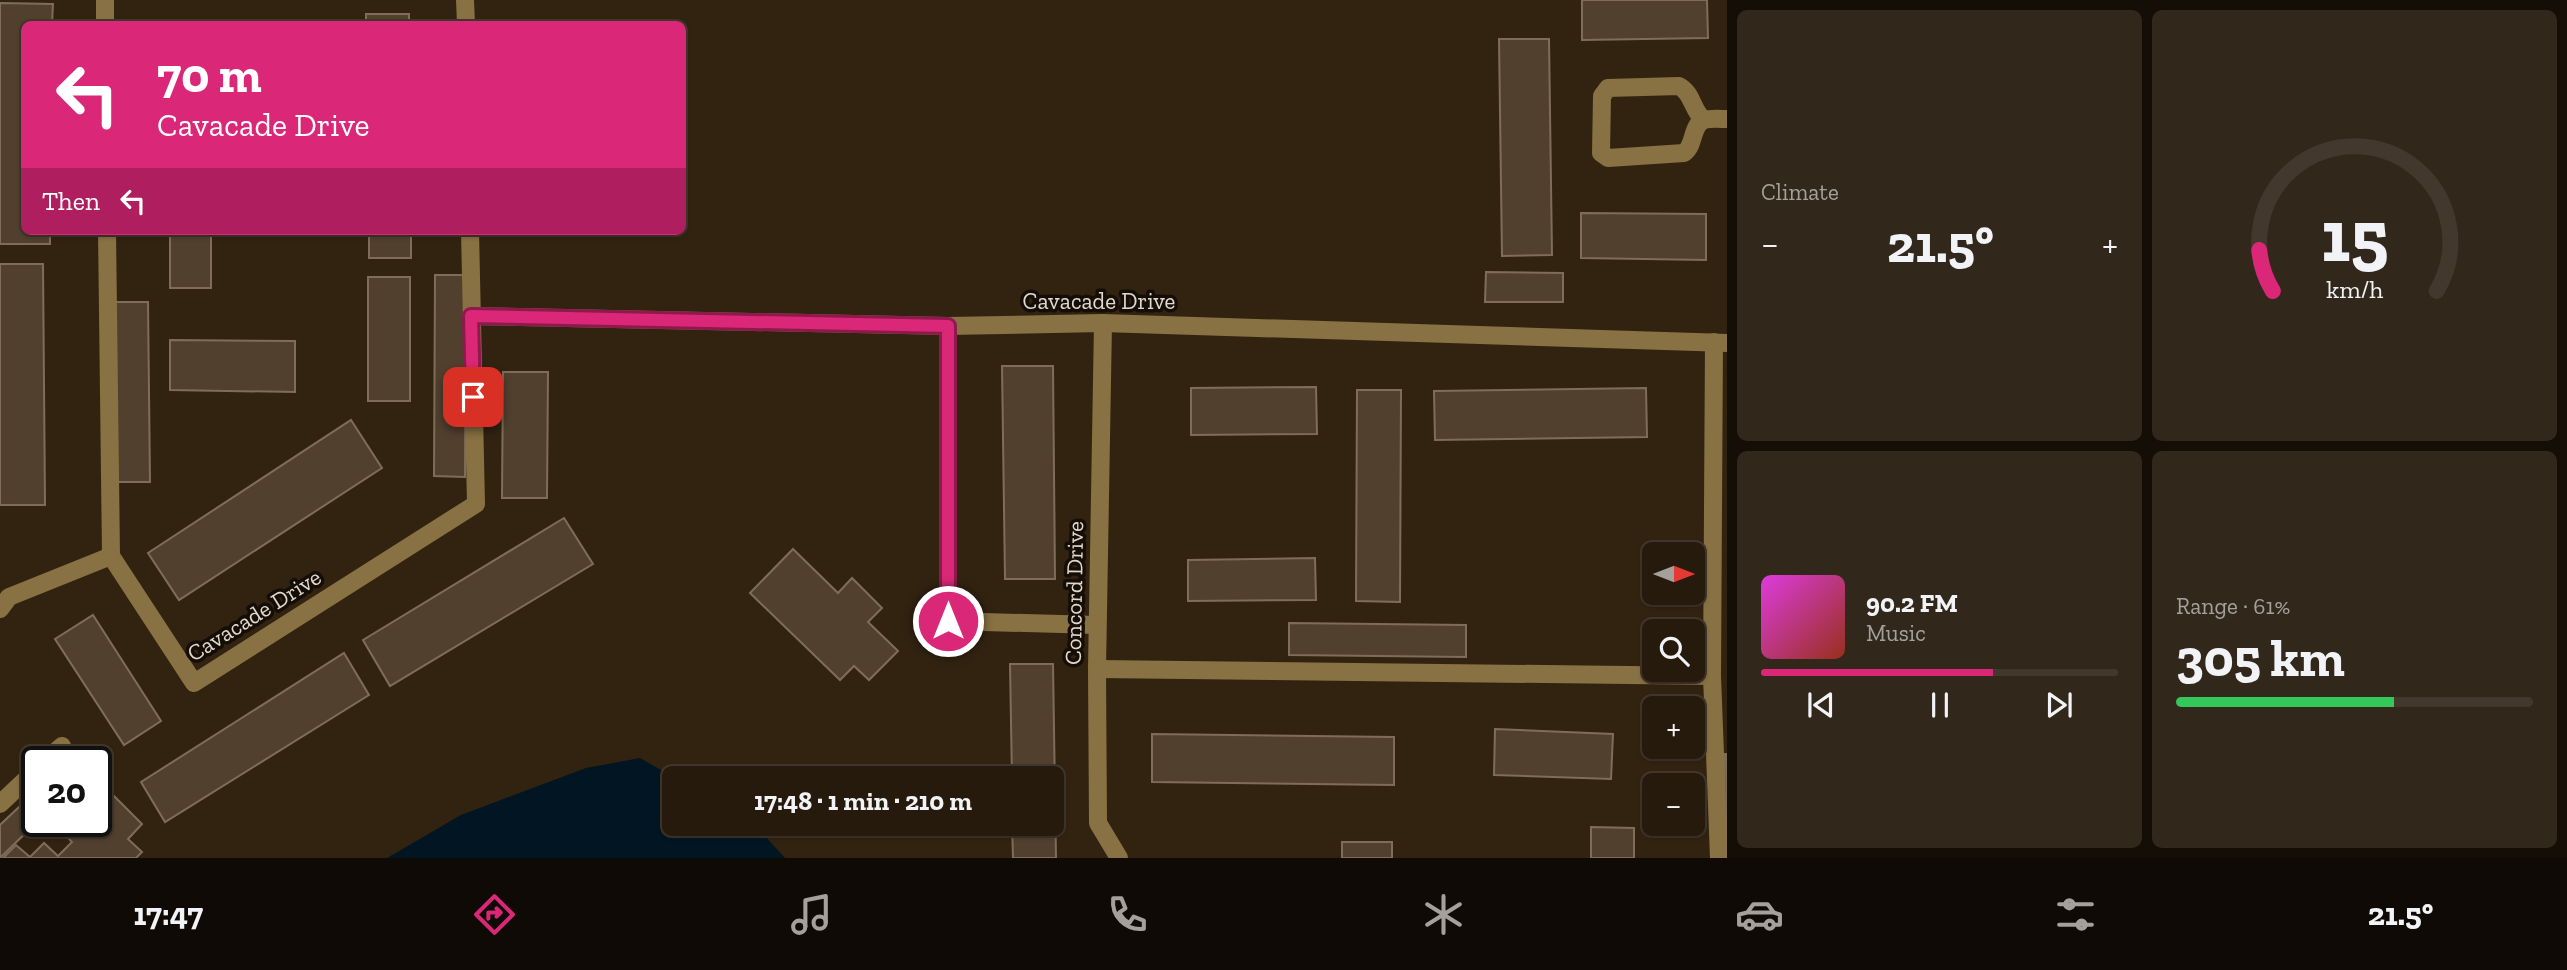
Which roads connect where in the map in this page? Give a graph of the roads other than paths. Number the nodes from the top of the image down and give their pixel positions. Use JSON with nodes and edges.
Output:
{"nodes":[{"id":1,"x":105,"y":0,"type":"edge"},
{"id":2,"x":465,"y":0,"type":"edge"},
{"id":3,"x":105,"y":21,"type":"edge"},
{"id":4,"x":466,"y":21,"type":"edge"},
{"id":5,"x":1727,"y":119,"type":"edge"},
{"id":6,"x":1704,"y":120,"type":"junction"},
{"id":7,"x":107,"y":235,"type":"edge"},
{"id":8,"x":470,"y":235,"type":"edge"},
{"id":9,"x":471,"y":316,"type":"junction"},
{"id":10,"x":1102,"y":323,"type":"junction"},
{"id":11,"x":948,"y":326,"type":"junction"},
{"id":12,"x":1721,"y":342,"type":"edge"},
{"id":13,"x":111,"y":556,"type":"junction"},
{"id":14,"x":0,"y":580,"type":"edge"},
{"id":15,"x":4,"y":603,"type":"edge"},
{"id":16,"x":1097,"y":625,"type":"junction"},
{"id":17,"x":1097,"y":669,"type":"junction"},
{"id":18,"x":1712,"y":676,"type":"junction"},
{"id":19,"x":21,"y":784,"type":"edge"},
{"id":20,"x":0,"y":804,"type":"edge"},
{"id":21,"x":1119,"y":858,"type":"edge"},
{"id":22,"x":1719,"y":858,"type":"edge"}],
"edges":[{"from":1,"to":3,"type":"street"},
{"from":2,"to":4,"type":"street"},
{"from":5,"to":6,"type":"street"},
{"from":6,"to":6,"type":"street"},
{"from":7,"to":13,"type":"street"},
{"from":8,"to":9,"type":"street","name":"Cavacade Drive"},
{"from":9,"to":11,"type":"street","name":"Cavacade Drive"},
{"from":9,"to":13,"type":"street","name":"Cavacade Drive"},
{"from":10,"to":11,"type":"street","name":"Cavacade Drive"},
{"from":10,"to":12,"type":"street","name":"Cavacade Drive"},
{"from":10,"to":16,"type":"street","name":"Concord Drive"},
{"from":11,"to":16,"type":"street"},
{"from":12,"to":18,"type":"street"},
{"from":13,"to":15,"type":"street"},
{"from":14,"to":15,"type":"street"},
{"from":16,"to":17,"type":"street","name":"Concord Drive"},
{"from":17,"to":18,"type":"street"},
{"from":17,"to":21,"type":"street","name":"Concord Drive"},
{"from":18,"to":22,"type":"street"},
{"from":19,"to":20,"type":"street"}]}
